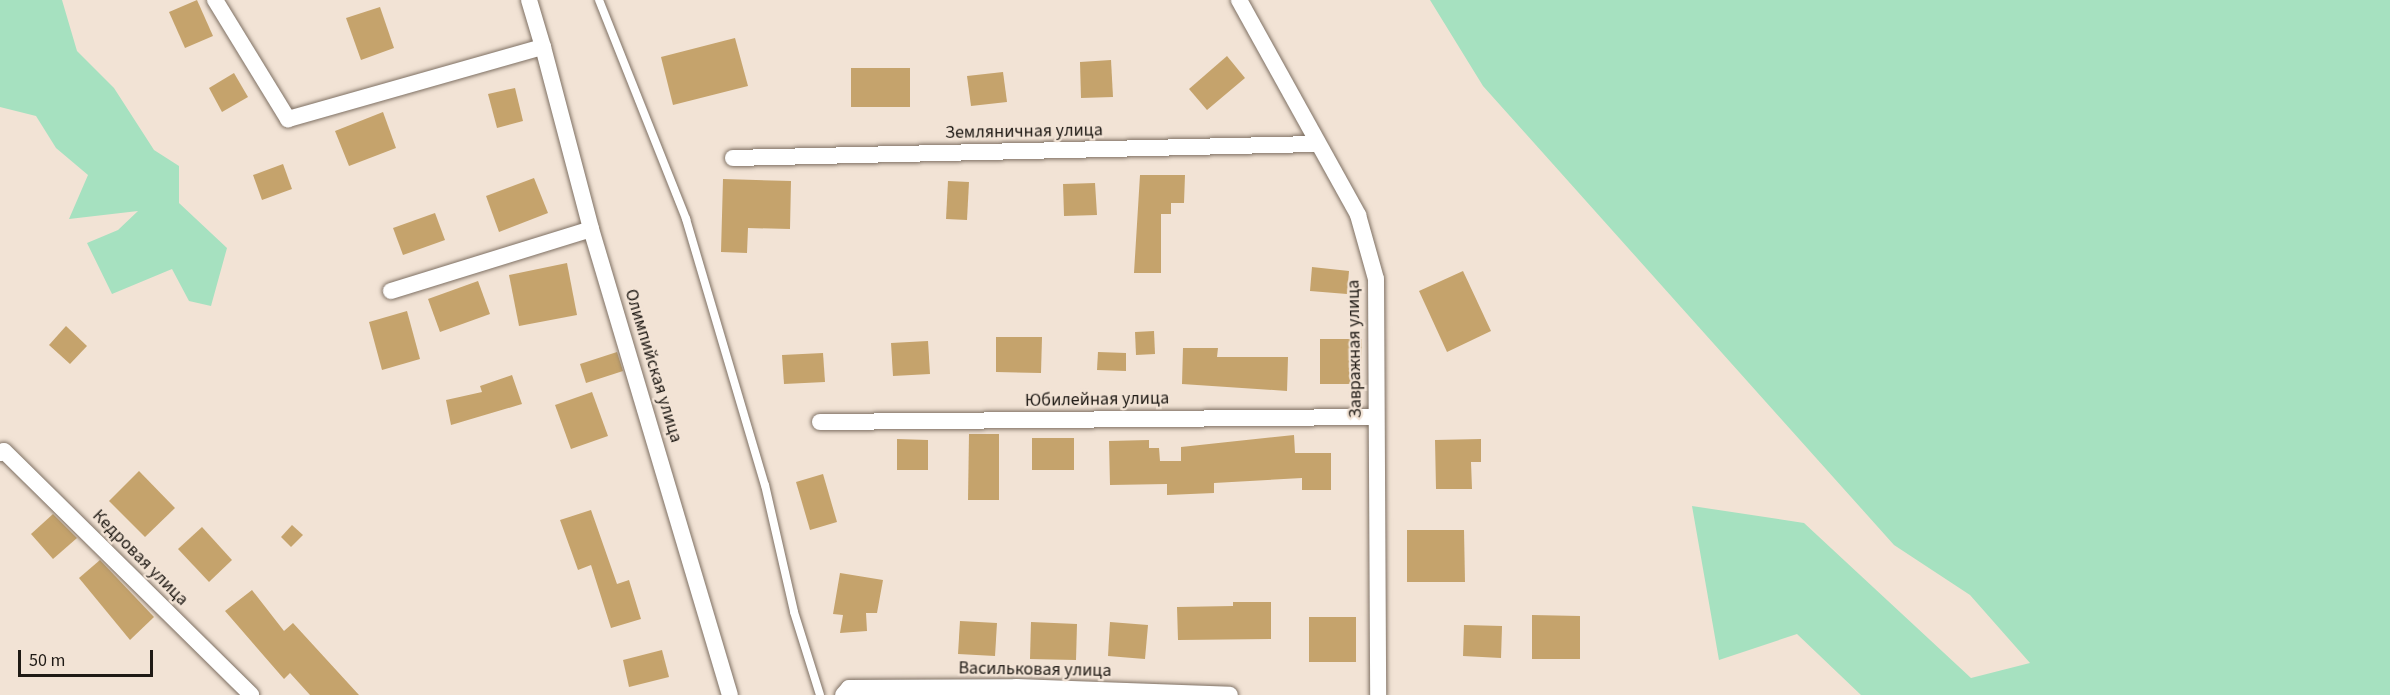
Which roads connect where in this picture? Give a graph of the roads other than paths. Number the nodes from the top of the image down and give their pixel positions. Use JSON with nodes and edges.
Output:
{"nodes":[{"id":1,"x":215,"y":0,"type":"edge"},
{"id":2,"x":529,"y":0,"type":"edge"},
{"id":3,"x":599,"y":0,"type":"edge"},
{"id":4,"x":1239,"y":0,"type":"edge"},
{"id":5,"x":543,"y":47,"type":"junction"},
{"id":6,"x":1316,"y":144,"type":"junction"},
{"id":7,"x":733,"y":158,"type":"dead end"},
{"id":8,"x":591,"y":228,"type":"junction"},
{"id":9,"x":391,"y":291,"type":"dead end"},
{"id":10,"x":1375,"y":417,"type":"junction"},
{"id":11,"x":820,"y":422,"type":"dead end"},
{"id":12,"x":0,"y":453,"type":"edge"},
{"id":13,"x":251,"y":695,"type":"edge"},
{"id":14,"x":730,"y":695,"type":"edge"},
{"id":15,"x":820,"y":695,"type":"edge"},
{"id":16,"x":843,"y":695,"type":"edge"},
{"id":17,"x":1230,"y":695,"type":"edge"},
{"id":18,"x":1378,"y":695,"type":"edge"}],
"edges":[{"from":1,"to":5,"type":"street"},
{"from":2,"to":5,"type":"street","name":"Олимпийская улица"},
{"from":3,"to":15,"type":"lane"},
{"from":4,"to":6,"type":"street","name":"Завражная улица"},
{"from":5,"to":8,"type":"street","name":"Олимпийская улица"},
{"from":6,"to":7,"type":"street","name":"Земляничная улица"},
{"from":6,"to":10,"type":"street","name":"Завражная улица"},
{"from":8,"to":9,"type":"street"},
{"from":8,"to":14,"type":"street","name":"Олимпийская улица"},
{"from":10,"to":11,"type":"street","name":"Юбилейная улица"},
{"from":10,"to":18,"type":"street","name":"Завражная улица"},
{"from":12,"to":13,"type":"street","name":"Кедровая улица"},
{"from":16,"to":17,"type":"street","name":"Васильковая улица"}]}
